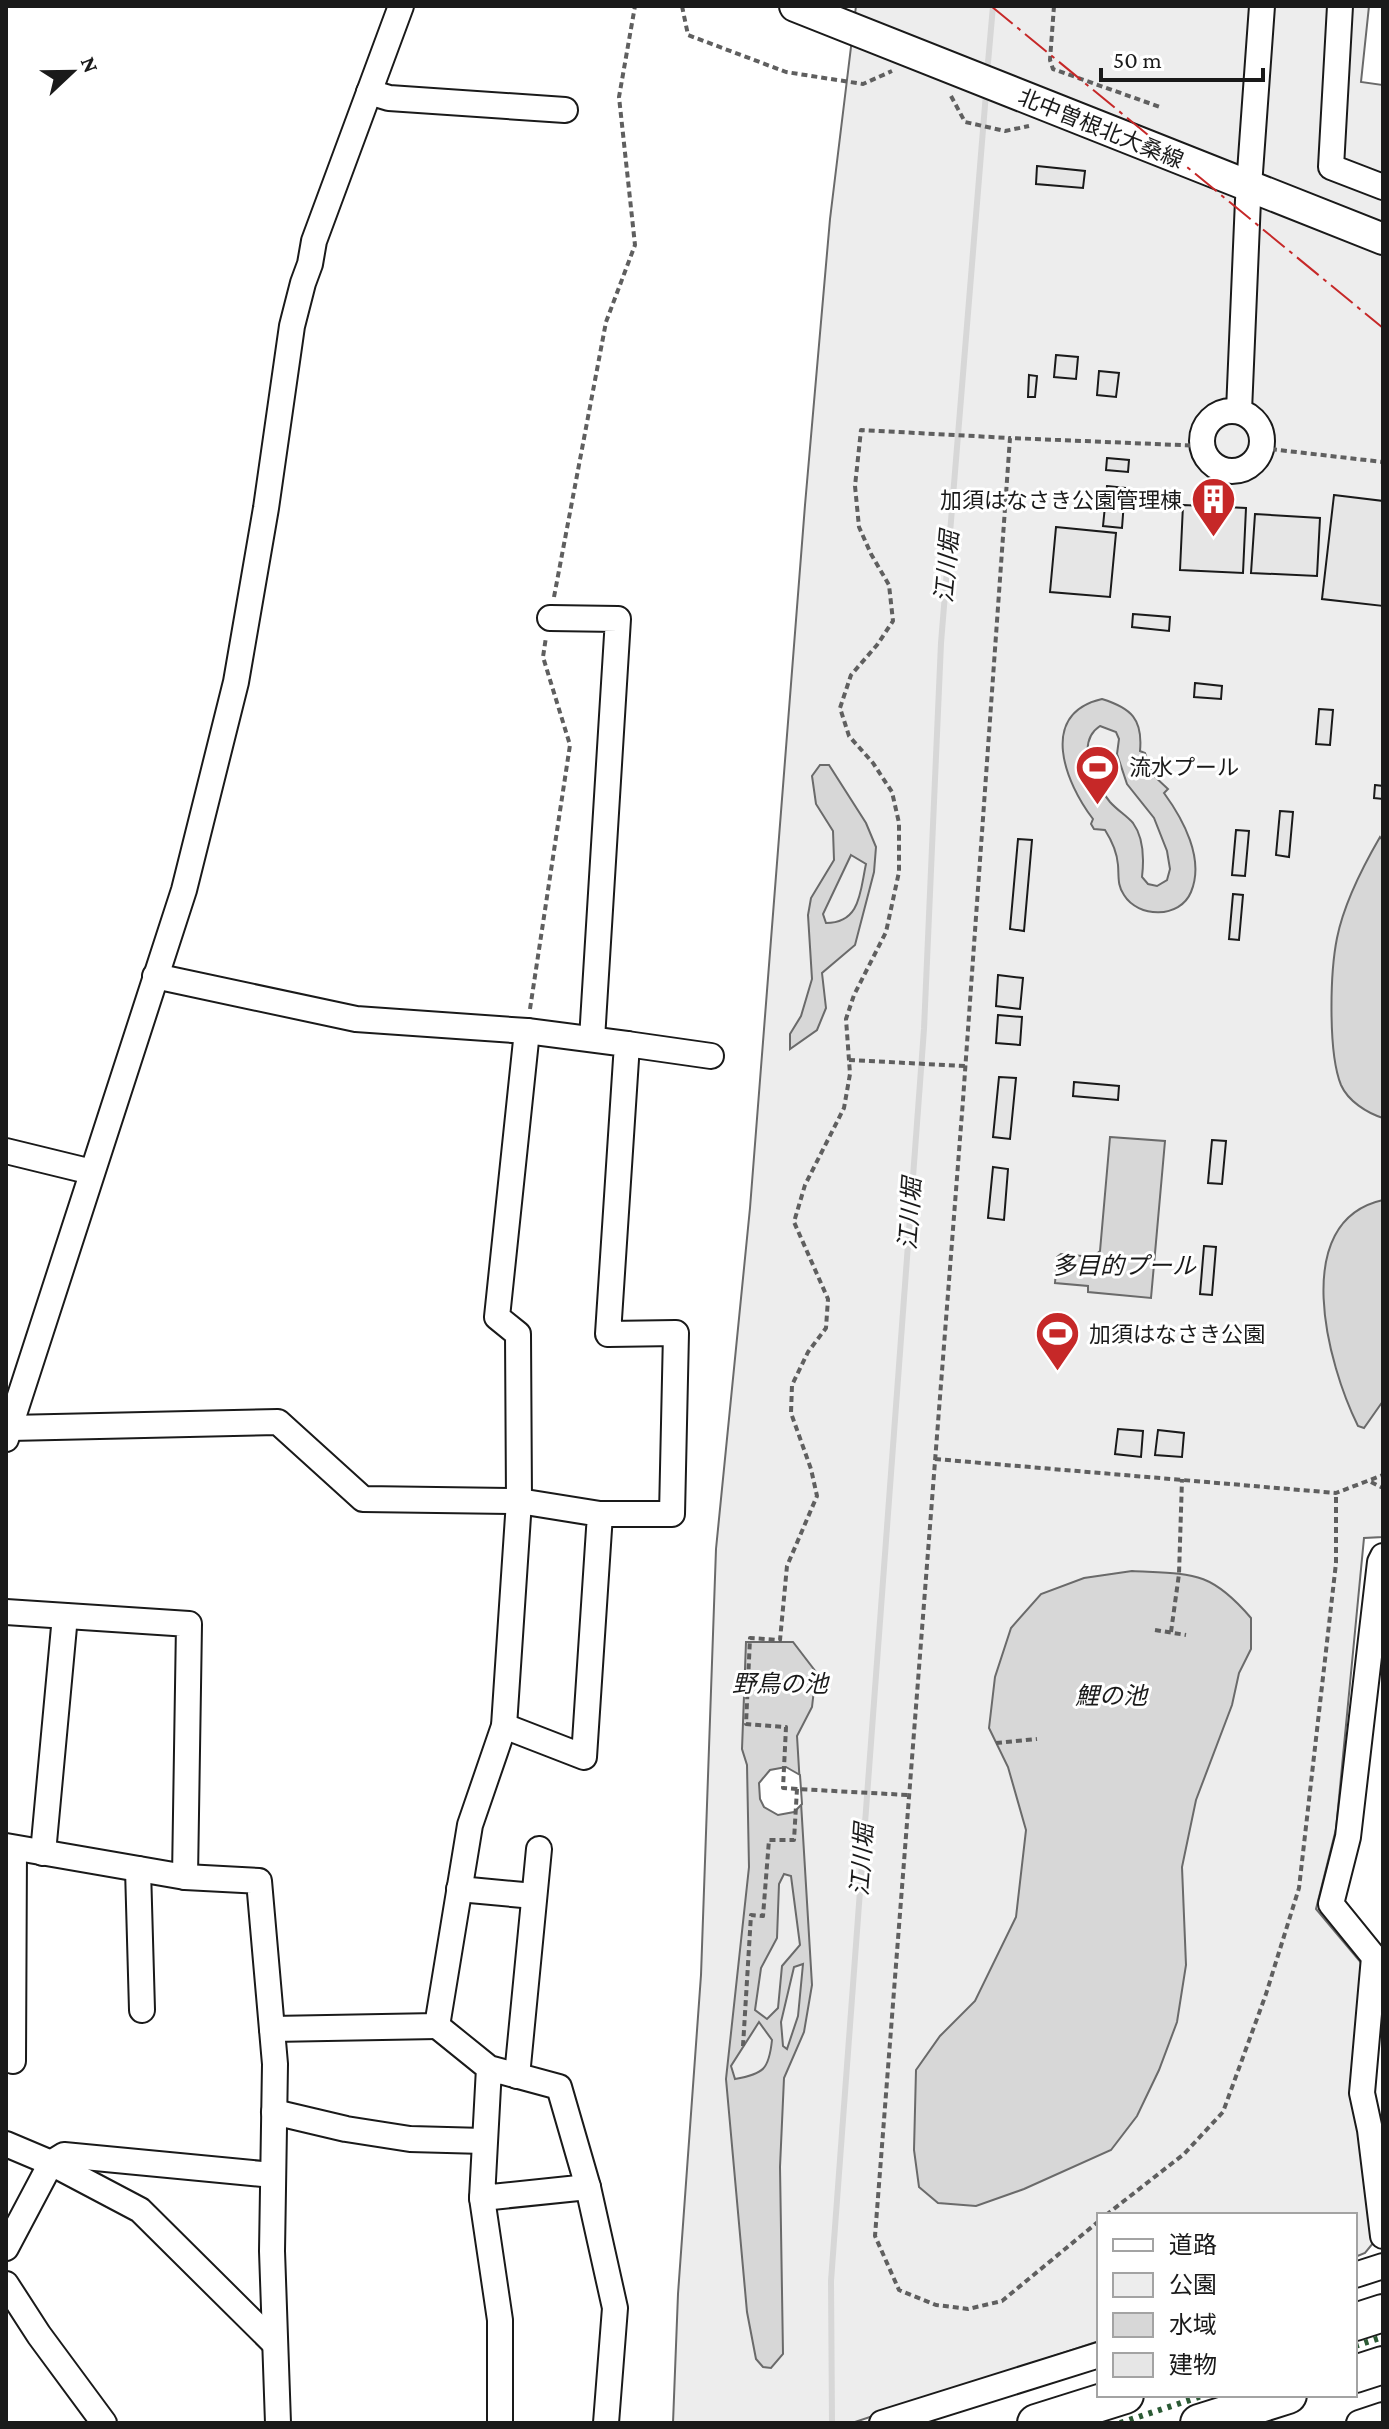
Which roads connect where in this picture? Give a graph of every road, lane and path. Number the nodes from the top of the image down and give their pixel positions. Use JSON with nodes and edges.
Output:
{"nodes":[{"id":1,"x":401,"y":6,"type":"edge"},
{"id":2,"x":635,"y":6,"type":"edge"},
{"id":3,"x":682,"y":6,"type":"edge"},
{"id":4,"x":1054,"y":6,"type":"edge"},
{"id":5,"x":1262,"y":6,"type":"edge"},
{"id":6,"x":1340,"y":6,"type":"edge"},
{"id":7,"x":812,"y":9,"type":"edge"},
{"id":8,"x":899,"y":68,"type":"dead end"},
{"id":9,"x":957,"y":81,"type":"junction"},
{"id":10,"x":369,"y":92,"type":"junction"},
{"id":11,"x":1160,"y":107,"type":"dead end"},
{"id":12,"x":565,"y":110,"type":"dead end"},
{"id":13,"x":1036,"y":125,"type":"dead end"},
{"id":14,"x":1383,"y":187,"type":"edge"},
{"id":15,"x":1249,"y":188,"type":"junction"},
{"id":16,"x":1383,"y":239,"type":"edge"},
{"id":17,"x":1239,"y":411,"type":"junction"},
{"id":18,"x":1010,"y":438,"type":"junction"},
{"id":19,"x":1202,"y":446,"type":"junction"},
{"id":20,"x":1261,"y":448,"type":"junction"},
{"id":21,"x":1383,"y":462,"type":"edge"},
{"id":22,"x":550,"y":618,"type":"junction"},
{"id":23,"x":155,"y":976,"type":"junction"},
{"id":24,"x":527,"y":1031,"type":"junction"},
{"id":25,"x":592,"y":1039,"type":"junction"},
{"id":26,"x":627,"y":1044,"type":"junction"},
{"id":27,"x":711,"y":1056,"type":"dead end"},
{"id":28,"x":849,"y":1060,"type":"junction"},
{"id":29,"x":965,"y":1066,"type":"junction"},
{"id":30,"x":6,"y":1151,"type":"edge"},
{"id":31,"x":92,"y":1172,"type":"junction"},
{"id":32,"x":8,"y":1434,"type":"edge"},
{"id":33,"x":935,"y":1459,"type":"junction"},
{"id":34,"x":1383,"y":1475,"type":"edge"},
{"id":35,"x":1182,"y":1479,"type":"junction"},
{"id":36,"x":1369,"y":1481,"type":"junction"},
{"id":37,"x":1383,"y":1488,"type":"edge"},
{"id":38,"x":1336,"y":1493,"type":"junction"},
{"id":39,"x":519,"y":1501,"type":"junction"},
{"id":40,"x":600,"y":1514,"type":"junction"},
{"id":41,"x":1383,"y":1556,"type":"edge"},
{"id":42,"x":6,"y":1612,"type":"edge"},
{"id":43,"x":65,"y":1616,"type":"junction"},
{"id":44,"x":1155,"y":1630,"type":"dead end"},
{"id":45,"x":1171,"y":1632,"type":"junction"},
{"id":46,"x":1186,"y":1635,"type":"dead end"},
{"id":47,"x":504,"y":1726,"type":"junction"},
{"id":48,"x":1037,"y":1739,"type":"dead end"},
{"id":49,"x":996,"y":1743,"type":"dead end"},
{"id":50,"x":799,"y":1789,"type":"junction"},
{"id":51,"x":909,"y":1795,"type":"junction"},
{"id":52,"x":10,"y":1847,"type":"edge"},
{"id":53,"x":539,"y":1849,"type":"dead end"},
{"id":54,"x":43,"y":1853,"type":"junction"},
{"id":55,"x":138,"y":1869,"type":"junction"},
{"id":56,"x":185,"y":1877,"type":"junction"},
{"id":57,"x":459,"y":1889,"type":"junction"},
{"id":58,"x":534,"y":1896,"type":"junction"},
{"id":59,"x":142,"y":2010,"type":"dead end"},
{"id":60,"x":437,"y":2026,"type":"junction"},
{"id":61,"x":272,"y":2029,"type":"junction"},
{"id":62,"x":743,"y":2046,"type":"dead end"},
{"id":63,"x":13,"y":2061,"type":"dead end"},
{"id":64,"x":489,"y":2068,"type":"junction"},
{"id":65,"x":517,"y":2076,"type":"junction"},
{"id":66,"x":274,"y":2112,"type":"junction"},
{"id":67,"x":484,"y":2141,"type":"junction"},
{"id":68,"x":6,"y":2144,"type":"edge"},
{"id":69,"x":57,"y":2159,"type":"junction"},
{"id":70,"x":273,"y":2175,"type":"junction"},
{"id":71,"x":588,"y":2187,"type":"junction"},
{"id":72,"x":482,"y":2198,"type":"junction"},
{"id":73,"x":1109,"y":2213,"type":"edge"},
{"id":74,"x":1097,"y":2223,"type":"edge"},
{"id":75,"x":1383,"y":2236,"type":"edge"},
{"id":76,"x":6,"y":2248,"type":"edge"},
{"id":77,"x":1383,"y":2266,"type":"edge"},
{"id":78,"x":1357,"y":2274,"type":"edge"},
{"id":79,"x":6,"y":2284,"type":"edge"},
{"id":80,"x":1383,"y":2313,"type":"edge"},
{"id":81,"x":1357,"y":2321,"type":"edge"},
{"id":82,"x":275,"y":2344,"type":"junction"},
{"id":83,"x":1097,"y":2356,"type":"edge"},
{"id":84,"x":1383,"y":2365,"type":"edge"},
{"id":85,"x":1357,"y":2373,"type":"edge"},
{"id":86,"x":1119,"y":2397,"type":"edge"},
{"id":87,"x":1282,"y":2397,"type":"edge"},
{"id":88,"x":1383,"y":2415,"type":"edge"},
{"id":89,"x":104,"y":2423,"type":"edge"},
{"id":90,"x":278,"y":2423,"type":"edge"},
{"id":91,"x":500,"y":2423,"type":"edge"},
{"id":92,"x":606,"y":2423,"type":"edge"},
{"id":93,"x":882,"y":2423,"type":"edge"},
{"id":94,"x":1036,"y":2423,"type":"edge"},
{"id":95,"x":1199,"y":2423,"type":"edge"},
{"id":96,"x":1359,"y":2423,"type":"edge"}],
"edges":[{"from":1,"to":10,"type":"street"},
{"from":2,"to":22,"type":"path"},
{"from":3,"to":8,"type":"path"},
{"from":4,"to":11,"type":"path"},
{"from":5,"to":15,"type":"street"},
{"from":6,"to":14,"type":"street"},
{"from":7,"to":9,"type":"main road","name":"北中曽根北大桑線"},
{"from":9,"to":13,"type":"path"},
{"from":9,"to":15,"type":"main road","name":"北中曽根北大桑線"},
{"from":10,"to":12,"type":"street"},
{"from":10,"to":23,"type":"street"},
{"from":15,"to":16,"type":"main road","name":"北中曽根北大桑線"},
{"from":15,"to":17,"type":"street"},
{"from":17,"to":19,"type":"street"},
{"from":17,"to":20,"type":"street"},
{"from":18,"to":19,"type":"path"},
{"from":18,"to":28,"type":"path"},
{"from":18,"to":29,"type":"path"},
{"from":19,"to":20,"type":"street"},
{"from":20,"to":21,"type":"path"},
{"from":22,"to":24,"type":"path"},
{"from":22,"to":25,"type":"street"},
{"from":23,"to":24,"type":"street"},
{"from":23,"to":31,"type":"street"},
{"from":24,"to":25,"type":"street"},
{"from":24,"to":39,"type":"street"},
{"from":25,"to":26,"type":"street"},
{"from":26,"to":27,"type":"street"},
{"from":26,"to":40,"type":"street"},
{"from":28,"to":29,"type":"path"},
{"from":28,"to":50,"type":"path"},
{"from":29,"to":33,"type":"path"},
{"from":30,"to":31,"type":"street"},
{"from":31,"to":32,"type":"street"},
{"from":32,"to":39,"type":"street"},
{"from":33,"to":35,"type":"path"},
{"from":33,"to":51,"type":"path"},
{"from":34,"to":36,"type":"path"},
{"from":35,"to":38,"type":"path"},
{"from":35,"to":45,"type":"path"},
{"from":36,"to":37,"type":"path"},
{"from":36,"to":38,"type":"path"},
{"from":38,"to":73,"type":"path"},
{"from":39,"to":40,"type":"street"},
{"from":39,"to":47,"type":"street"},
{"from":40,"to":47,"type":"street"},
{"from":41,"to":75,"type":"street"},
{"from":42,"to":43,"type":"street"},
{"from":43,"to":54,"type":"street"},
{"from":43,"to":56,"type":"street"},
{"from":44,"to":45,"type":"path"},
{"from":45,"to":46,"type":"path"},
{"from":47,"to":57,"type":"street"},
{"from":48,"to":49,"type":"path"},
{"from":50,"to":51,"type":"path"},
{"from":50,"to":62,"type":"path"},
{"from":51,"to":74,"type":"path"},
{"from":52,"to":54,"type":"street"},
{"from":52,"to":63,"type":"street"},
{"from":53,"to":58,"type":"street"},
{"from":54,"to":55,"type":"street"},
{"from":55,"to":56,"type":"street"},
{"from":55,"to":59,"type":"street"},
{"from":56,"to":61,"type":"street"},
{"from":57,"to":58,"type":"street"},
{"from":57,"to":60,"type":"street"},
{"from":58,"to":65,"type":"street"},
{"from":60,"to":61,"type":"street"},
{"from":60,"to":64,"type":"street"},
{"from":61,"to":66,"type":"street"},
{"from":64,"to":65,"type":"street"},
{"from":64,"to":67,"type":"street"},
{"from":65,"to":71,"type":"street"},
{"from":66,"to":67,"type":"street"},
{"from":66,"to":70,"type":"street"},
{"from":67,"to":72,"type":"street"},
{"from":68,"to":69,"type":"street"},
{"from":69,"to":70,"type":"street"},
{"from":69,"to":76,"type":"street"},
{"from":69,"to":82,"type":"street"},
{"from":70,"to":82,"type":"street"},
{"from":71,"to":72,"type":"street"},
{"from":71,"to":92,"type":"street"},
{"from":72,"to":91,"type":"street"},
{"from":77,"to":78,"type":"street"},
{"from":79,"to":89,"type":"street"},
{"from":80,"to":81,"type":"highway"},
{"from":82,"to":90,"type":"street"},
{"from":83,"to":93,"type":"street"},
{"from":84,"to":85,"type":"highway"},
{"from":86,"to":94,"type":"highway"},
{"from":87,"to":95,"type":"highway"},
{"from":88,"to":96,"type":"street"}]}
